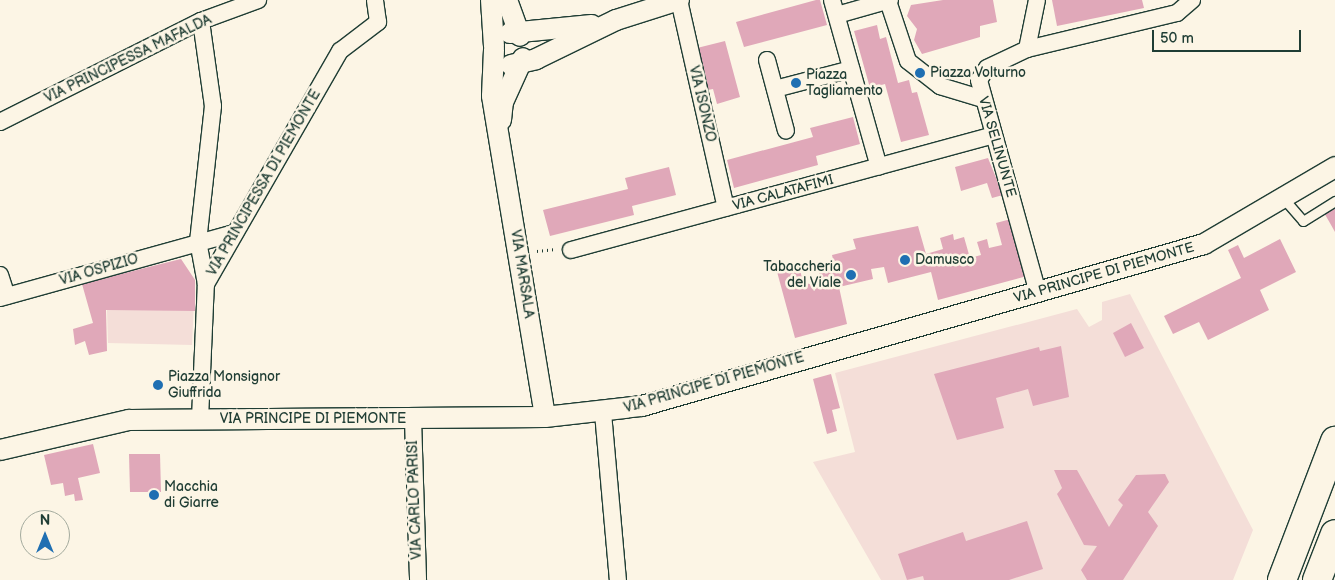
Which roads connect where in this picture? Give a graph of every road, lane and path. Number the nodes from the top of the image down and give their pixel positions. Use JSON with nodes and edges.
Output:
{"nodes":[{"id":1,"x":258,"y":0,"type":"edge"},
{"id":2,"x":375,"y":0,"type":"edge"},
{"id":3,"x":491,"y":0,"type":"edge"},
{"id":4,"x":507,"y":0,"type":"edge"},
{"id":5,"x":679,"y":0,"type":"edge"},
{"id":6,"x":889,"y":0,"type":"edge"},
{"id":7,"x":1037,"y":0,"type":"edge"},
{"id":8,"x":1192,"y":0,"type":"edge"},
{"id":9,"x":834,"y":8,"type":"edge"},
{"id":10,"x":616,"y":20,"type":"junction"},
{"id":11,"x":201,"y":21,"type":"junction"},
{"id":12,"x":516,"y":34,"type":"junction"},
{"id":13,"x":494,"y":48,"type":"junction"},
{"id":14,"x":1027,"y":49,"type":"junction"},
{"id":15,"x":767,"y":60,"type":"dead end"},
{"id":16,"x":518,"y":63,"type":"junction"},
{"id":17,"x":851,"y":69,"type":"junction"},
{"id":18,"x":775,"y":89,"type":"junction"},
{"id":19,"x":983,"y":99,"type":"junction"},
{"id":20,"x":0,"y":122,"type":"edge"},
{"id":21,"x":500,"y":130,"type":"junction"},
{"id":22,"x":786,"y":131,"type":"dead end"},
{"id":23,"x":994,"y":135,"type":"junction"},
{"id":24,"x":879,"y":166,"type":"junction"},
{"id":25,"x":1335,"y":168,"type":"edge"},
{"id":26,"x":1284,"y":199,"type":"junction"},
{"id":27,"x":1335,"y":201,"type":"edge"},
{"id":28,"x":726,"y":208,"type":"junction"},
{"id":29,"x":235,"y":233,"type":"junction"},
{"id":30,"x":198,"y":241,"type":"junction"},
{"id":31,"x":571,"y":250,"type":"joint"},
{"id":32,"x":518,"y":254,"type":"junction"},
{"id":33,"x":0,"y":275,"type":"edge"},
{"id":34,"x":206,"y":284,"type":"junction"},
{"id":35,"x":1038,"y":293,"type":"junction"},
{"id":36,"x":3,"y":297,"type":"edge"},
{"id":37,"x":603,"y":413,"type":"junction"},
{"id":38,"x":545,"y":417,"type":"junction"},
{"id":39,"x":200,"y":419,"type":"junction"},
{"id":40,"x":413,"y":419,"type":"junction"},
{"id":41,"x":1335,"y":441,"type":"edge"},
{"id":42,"x":0,"y":450,"type":"edge"},
{"id":43,"x":1335,"y":534,"type":"edge"},
{"id":44,"x":418,"y":580,"type":"edge"},
{"id":45,"x":618,"y":580,"type":"edge"},
{"id":46,"x":1282,"y":580,"type":"edge"},
{"id":47,"x":1317,"y":580,"type":"edge"}],
"edges":[{"from":1,"to":11,"type":"street","name":"VIA PRINCIPESSA MAFALDA"},
{"from":2,"to":29,"type":"street","name":"VIA PRINCIPESSA DI PIEMONTE"},
{"from":3,"to":13,"type":"street"},
{"from":4,"to":12,"type":"street"},
{"from":5,"to":10,"type":"street"},
{"from":5,"to":28,"type":"street","name":"VIA ISONZO"},
{"from":6,"to":9,"type":"street"},
{"from":6,"to":19,"type":"street"},
{"from":7,"to":14,"type":"street"},
{"from":8,"to":14,"type":"street","name":"VIA SELINUNTE"},
{"from":9,"to":17,"type":"street"},
{"from":10,"to":12,"type":"street"},
{"from":10,"to":16,"type":"street"},
{"from":11,"to":20,"type":"street","name":"VIA PRINCIPESSA MAFALDA"},
{"from":11,"to":30,"type":"street"},
{"from":12,"to":13,"type":"street"},
{"from":12,"to":16,"type":"street"},
{"from":13,"to":16,"type":"street"},
{"from":13,"to":21,"type":"street"},
{"from":14,"to":19,"type":"street","name":"VIA SELINUNTE"},
{"from":15,"to":18,"type":"street"},
{"from":16,"to":21,"type":"street"},
{"from":17,"to":18,"type":"street"},
{"from":17,"to":24,"type":"street"},
{"from":18,"to":22,"type":"street"},
{"from":19,"to":23,"type":"street","name":"VIA SELINUNTE"},
{"from":21,"to":32,"type":"street","name":"VIA MARSALA"},
{"from":23,"to":24,"type":"street","name":"VIA CALATAFIMI"},
{"from":23,"to":35,"type":"street","name":"VIA SELINUNTE"},
{"from":24,"to":28,"type":"street","name":"VIA CALATAFIMI"},
{"from":25,"to":26,"type":"street","name":"VIA PRINCIPE DI PIEMONTE"},
{"from":26,"to":27,"type":"lane"},
{"from":26,"to":35,"type":"street","name":"VIA PRINCIPE DI PIEMONTE"},
{"from":28,"to":31,"type":"street","name":"VIA CALATAFIMI"},
{"from":29,"to":30,"type":"street","name":"VIA OSPIZIO"},
{"from":29,"to":34,"type":"street","name":"VIA PRINCIPESSA DI PIEMONTE"},
{"from":30,"to":34,"type":"street"},
{"from":30,"to":36,"type":"street","name":"VIA OSPIZIO"},
{"from":31,"to":32,"type":"path"},
{"from":32,"to":38,"type":"street","name":"VIA MARSALA"},
{"from":33,"to":36,"type":"street"},
{"from":34,"to":39,"type":"street","name":"VIA PRINCIPESSA DI PIEMONTE"},
{"from":35,"to":37,"type":"street","name":"VIA PRINCIPE DI PIEMONTE"},
{"from":37,"to":38,"type":"street","name":"VIA PRINCIPE DI PIEMONTE"},
{"from":37,"to":45,"type":"street"},
{"from":38,"to":40,"type":"street","name":"VIA PRINCIPE DI PIEMONTE"},
{"from":39,"to":40,"type":"street","name":"VIA PRINCIPE DI PIEMONTE"},
{"from":39,"to":42,"type":"street","name":"VIA PRINCIPE DI PIEMONTE"},
{"from":40,"to":44,"type":"street","name":"VIA CARLO PARISI"},
{"from":41,"to":46,"type":"highway"},
{"from":43,"to":47,"type":"highway"}]}
